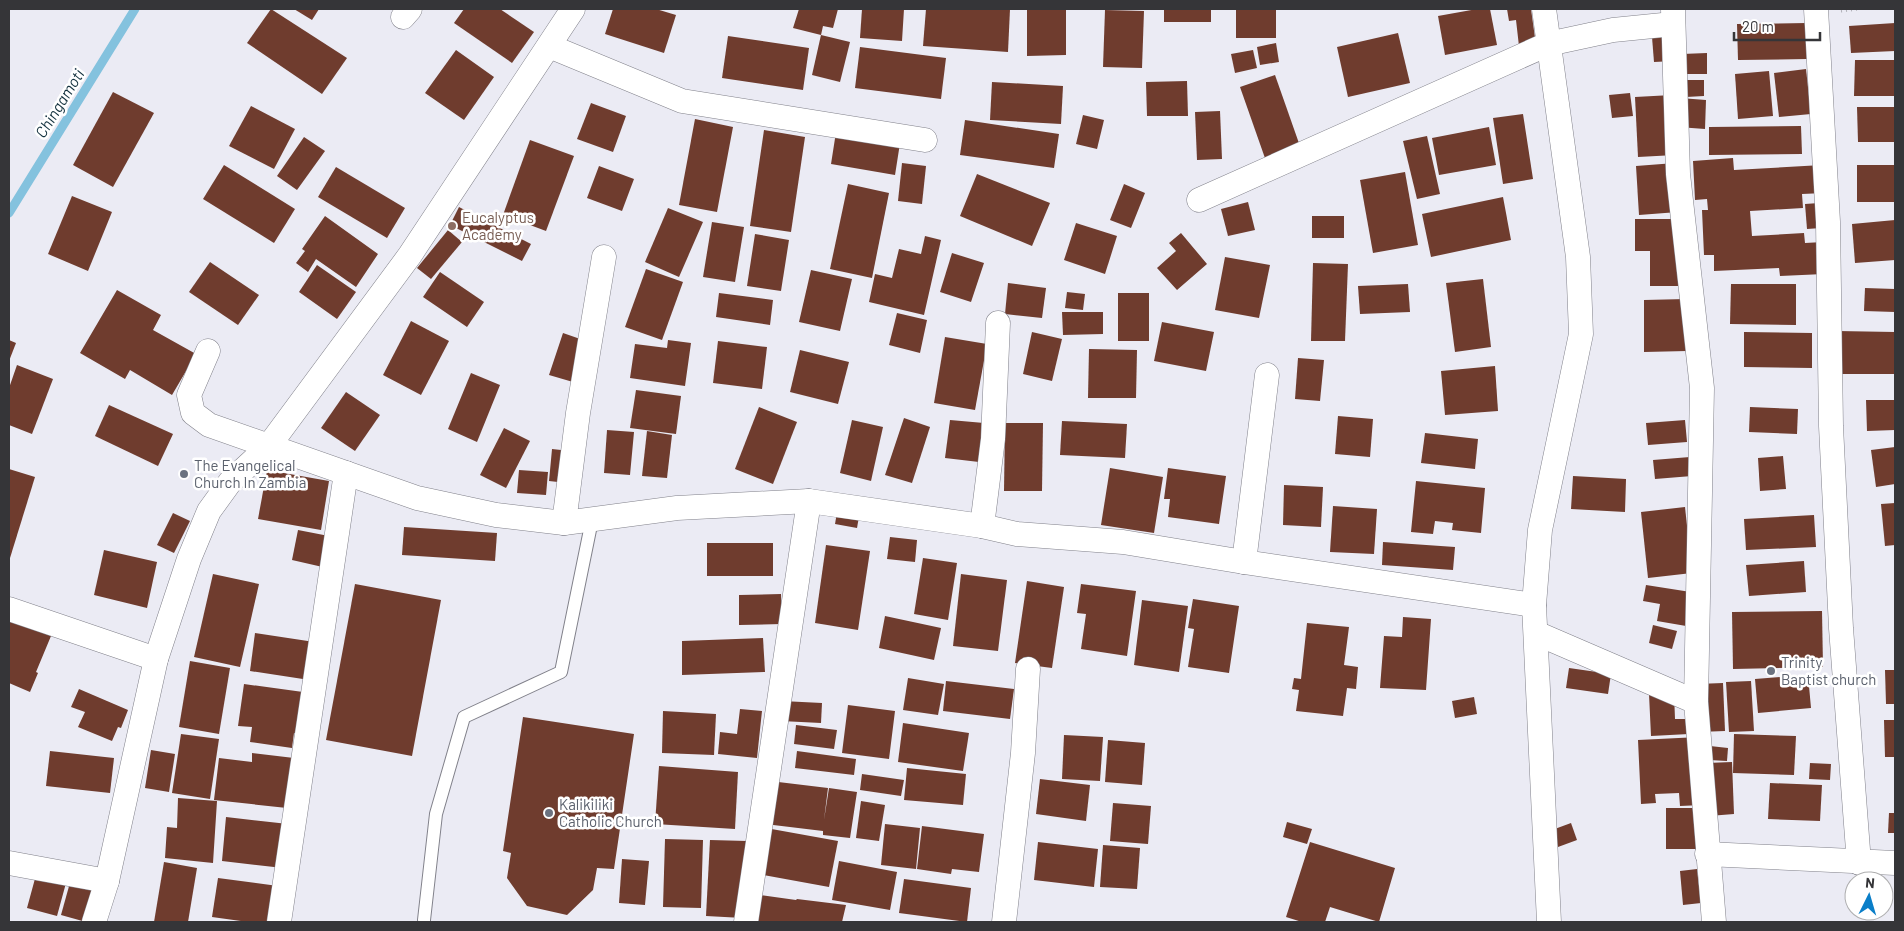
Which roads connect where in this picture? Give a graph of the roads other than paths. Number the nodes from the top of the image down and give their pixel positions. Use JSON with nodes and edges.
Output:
{"nodes":[{"id":1,"x":573,"y":9,"type":"edge"},
{"id":2,"x":1544,"y":9,"type":"edge"},
{"id":3,"x":1816,"y":9,"type":"edge"},
{"id":4,"x":1673,"y":16,"type":"edge"},
{"id":5,"x":1548,"y":44,"type":"junction"},
{"id":6,"x":549,"y":46,"type":"junction"},
{"id":7,"x":925,"y":140,"type":"dead end"},
{"id":8,"x":1199,"y":200,"type":"dead end"},
{"id":9,"x":604,"y":257,"type":"dead end"},
{"id":10,"x":998,"y":323,"type":"dead end"},
{"id":11,"x":208,"y":351,"type":"dead end"},
{"id":12,"x":1266,"y":375,"type":"dead end"},
{"id":13,"x":268,"y":447,"type":"junction"},
{"id":14,"x":346,"y":473,"type":"junction"},
{"id":15,"x":809,"y":501,"type":"junction"},
{"id":16,"x":592,"y":520,"type":"junction"},
{"id":17,"x":564,"y":523,"type":"junction"},
{"id":18,"x":982,"y":526,"type":"junction"},
{"id":19,"x":1244,"y":562,"type":"junction"},
{"id":20,"x":1534,"y":605,"type":"junction"},
{"id":21,"x":9,"y":609,"type":"edge"},
{"id":22,"x":1536,"y":633,"type":"junction"},
{"id":23,"x":156,"y":659,"type":"junction"},
{"id":24,"x":1028,"y":669,"type":"dead end"},
{"id":25,"x":1696,"y":702,"type":"junction"},
{"id":26,"x":1707,"y":854,"type":"junction"},
{"id":27,"x":9,"y":863,"type":"edge"},
{"id":28,"x":1859,"y":863,"type":"junction"},
{"id":29,"x":1895,"y":863,"type":"edge"},
{"id":30,"x":107,"y":880,"type":"junction"},
{"id":31,"x":424,"y":920,"type":"dead end"},
{"id":32,"x":94,"y":922,"type":"edge"},
{"id":33,"x":279,"y":922,"type":"edge"},
{"id":34,"x":746,"y":922,"type":"edge"},
{"id":35,"x":1004,"y":922,"type":"edge"},
{"id":36,"x":1549,"y":922,"type":"edge"},
{"id":37,"x":1714,"y":922,"type":"edge"}],
"edges":[{"from":1,"to":6,"type":"street"},
{"from":2,"to":5,"type":"street"},
{"from":3,"to":28,"type":"street"},
{"from":4,"to":5,"type":"street"},
{"from":4,"to":25,"type":"street"},
{"from":5,"to":8,"type":"street"},
{"from":5,"to":20,"type":"street"},
{"from":6,"to":7,"type":"street"},
{"from":6,"to":13,"type":"street"},
{"from":9,"to":17,"type":"street"},
{"from":10,"to":18,"type":"street"},
{"from":11,"to":13,"type":"street"},
{"from":12,"to":19,"type":"street"},
{"from":13,"to":14,"type":"street"},
{"from":13,"to":23,"type":"street"},
{"from":14,"to":17,"type":"street"},
{"from":14,"to":33,"type":"street"},
{"from":15,"to":16,"type":"street"},
{"from":15,"to":18,"type":"street"},
{"from":15,"to":34,"type":"street"},
{"from":16,"to":17,"type":"street"},
{"from":16,"to":31,"type":"lane"},
{"from":18,"to":19,"type":"street"},
{"from":19,"to":20,"type":"street"},
{"from":20,"to":22,"type":"street"},
{"from":21,"to":23,"type":"street"},
{"from":22,"to":25,"type":"street"},
{"from":22,"to":36,"type":"street"},
{"from":23,"to":30,"type":"street"},
{"from":24,"to":35,"type":"street"},
{"from":25,"to":26,"type":"street"},
{"from":26,"to":28,"type":"street"},
{"from":26,"to":37,"type":"street"},
{"from":27,"to":30,"type":"street"},
{"from":28,"to":29,"type":"street"},
{"from":30,"to":32,"type":"street"}]}
